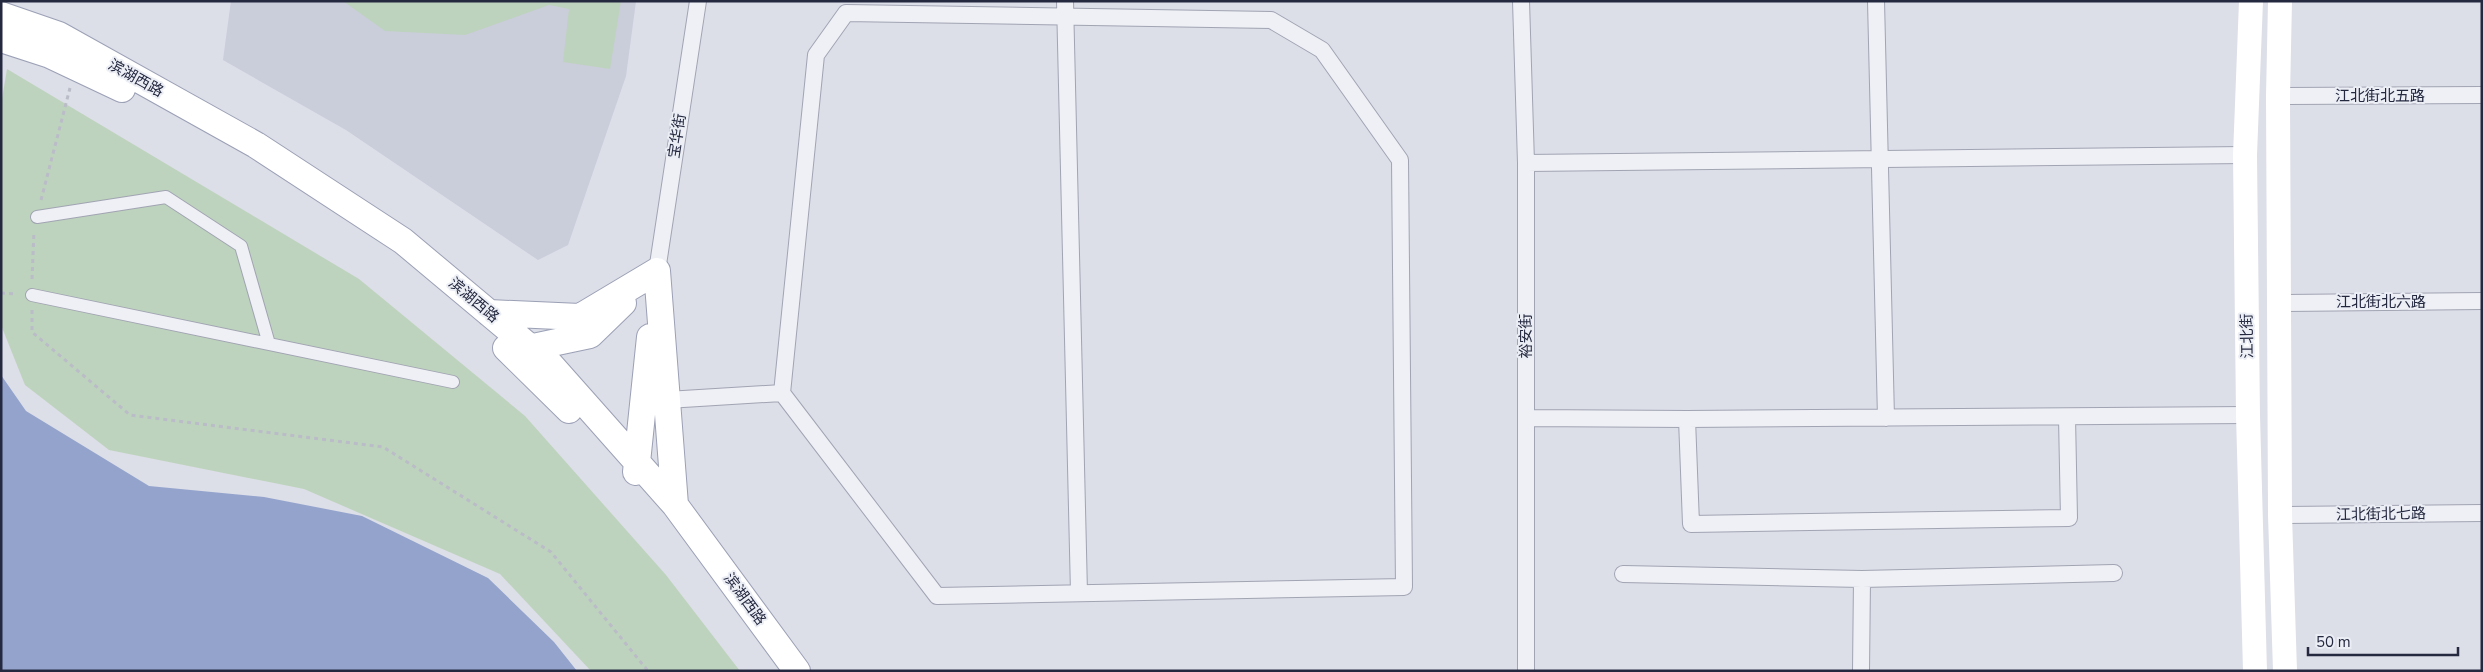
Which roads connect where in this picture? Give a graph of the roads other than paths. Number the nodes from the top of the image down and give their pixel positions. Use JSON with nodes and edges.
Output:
{"nodes":[{"id":1,"x":698,"y":1,"type":"edge"},
{"id":2,"x":1521,"y":1,"type":"edge"},
{"id":3,"x":1876,"y":1,"type":"edge"},
{"id":4,"x":2250,"y":1,"type":"edge"},
{"id":5,"x":2280,"y":1,"type":"edge"},
{"id":6,"x":1065,"y":9,"type":"edge"},
{"id":7,"x":1,"y":15,"type":"edge"},
{"id":8,"x":1,"y":39,"type":"edge"},
{"id":9,"x":55,"y":45,"type":"junction"},
{"id":10,"x":2482,"y":95,"type":"edge"},
{"id":11,"x":2278,"y":96,"type":"junction"},
{"id":12,"x":2245,"y":155,"type":"junction"},
{"id":13,"x":1880,"y":160,"type":"junction"},
{"id":14,"x":1526,"y":163,"type":"junction"},
{"id":15,"x":37,"y":217,"type":"road end"},
{"id":16,"x":656,"y":271,"type":"junction"},
{"id":17,"x":32,"y":295,"type":"road end"},
{"id":18,"x":2482,"y":301,"type":"edge"},
{"id":19,"x":2280,"y":303,"type":"junction"},
{"id":20,"x":489,"y":313,"type":"junction"},
{"id":21,"x":269,"y":344,"type":"junction"},
{"id":22,"x":521,"y":350,"type":"junction"},
{"id":23,"x":453,"y":382,"type":"dead end"},
{"id":24,"x":782,"y":393,"type":"junction"},
{"id":25,"x":667,"y":400,"type":"junction"},
{"id":26,"x":2248,"y":415,"type":"junction"},
{"id":27,"x":2067,"y":417,"type":"junction"},
{"id":28,"x":1526,"y":418,"type":"junction"},
{"id":29,"x":1886,"y":418,"type":"junction"},
{"id":30,"x":1687,"y":419,"type":"junction"},
{"id":31,"x":636,"y":472,"type":"junction"},
{"id":32,"x":675,"y":505,"type":"junction"},
{"id":33,"x":2482,"y":512,"type":"edge"},
{"id":34,"x":2280,"y":515,"type":"junction"},
{"id":35,"x":2114,"y":573,"type":"dead end"},
{"id":36,"x":1623,"y":574,"type":"dead end"},
{"id":37,"x":1862,"y":579,"type":"junction"},
{"id":38,"x":1078,"y":593,"type":"junction"},
{"id":39,"x":776,"y":671,"type":"edge"},
{"id":40,"x":797,"y":671,"type":"edge"},
{"id":41,"x":1526,"y":671,"type":"edge"},
{"id":42,"x":1862,"y":671,"type":"edge"},
{"id":43,"x":2255,"y":671,"type":"edge"},
{"id":44,"x":2285,"y":671,"type":"edge"}],
"edges":[{"from":1,"to":16,"type":"street","name":"宝华街"},
{"from":2,"to":14,"type":"street","name":"裕安街"},
{"from":3,"to":13,"type":"street"},
{"from":4,"to":12,"type":"main road","name":"江北街"},
{"from":5,"to":11,"type":"main road"},
{"from":6,"to":24,"type":"street"},
{"from":6,"to":38,"type":"street"},
{"from":6,"to":38,"type":"street"},
{"from":7,"to":9,"type":"main road"},
{"from":8,"to":9,"type":"main road"},
{"from":9,"to":20,"type":"main road","name":"滨湖西路"},
{"from":9,"to":22,"type":"main road","name":"滨湖西路"},
{"from":10,"to":11,"type":"street","name":"江北街北五路"},
{"from":11,"to":19,"type":"main road"},
{"from":12,"to":13,"type":"street"},
{"from":12,"to":26,"type":"main road","name":"江北街"},
{"from":13,"to":14,"type":"street"},
{"from":13,"to":29,"type":"street"},
{"from":14,"to":28,"type":"street","name":"裕安街"},
{"from":15,"to":21,"type":"street"},
{"from":16,"to":20,"type":"main road"},
{"from":16,"to":22,"type":"main road"},
{"from":16,"to":25,"type":"main road"},
{"from":16,"to":31,"type":"main road"},
{"from":17,"to":21,"type":"street"},
{"from":18,"to":19,"type":"street","name":"江北街北六路"},
{"from":19,"to":34,"type":"main road"},
{"from":20,"to":22,"type":"main road","name":"滨湖西路"},
{"from":21,"to":23,"type":"street"},
{"from":22,"to":31,"type":"main road","name":"滨湖西路"},
{"from":24,"to":25,"type":"street"},
{"from":24,"to":38,"type":"street"},
{"from":25,"to":32,"type":"main road"},
{"from":26,"to":27,"type":"street"},
{"from":26,"to":43,"type":"main road","name":"江北街"},
{"from":27,"to":29,"type":"street"},
{"from":27,"to":30,"type":"street"},
{"from":28,"to":30,"type":"street"},
{"from":28,"to":41,"type":"street","name":"裕安街"},
{"from":29,"to":30,"type":"street"},
{"from":31,"to":32,"type":"main road","name":"滨湖西路"},
{"from":31,"to":39,"type":"main road","name":"滨湖西路"},
{"from":32,"to":40,"type":"main road","name":"滨湖西路"},
{"from":33,"to":34,"type":"street","name":"江北街北七路"},
{"from":34,"to":44,"type":"main road"},
{"from":35,"to":37,"type":"street"},
{"from":36,"to":37,"type":"street"},
{"from":37,"to":42,"type":"street"}]}
